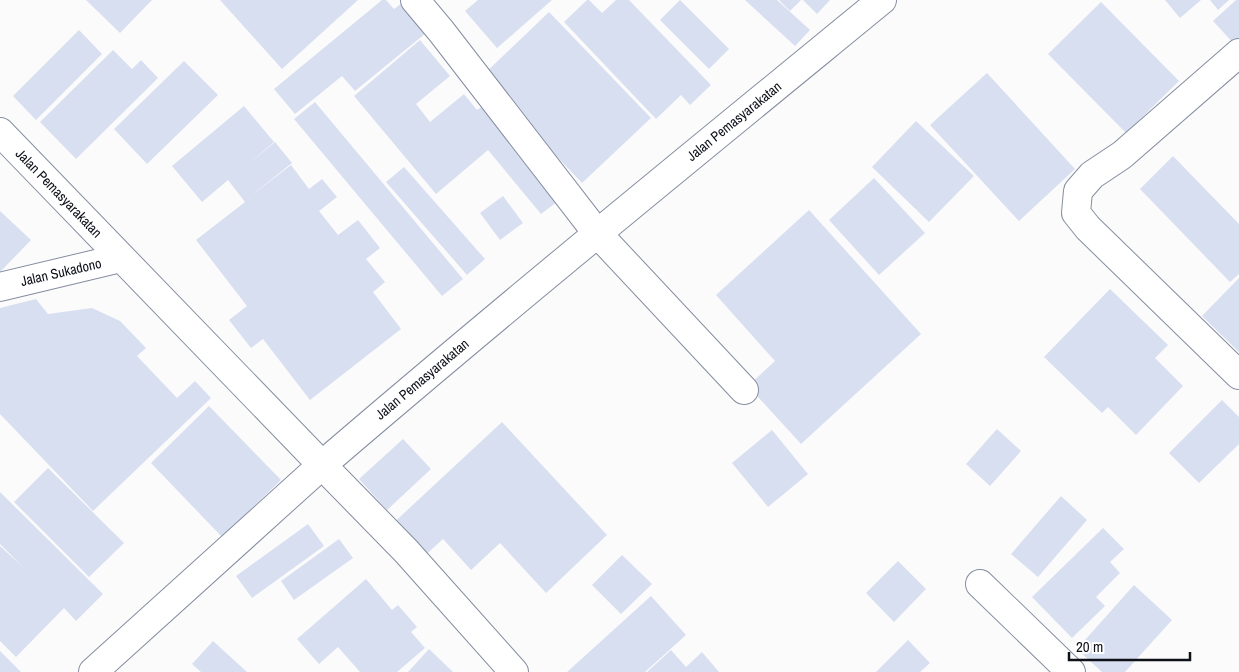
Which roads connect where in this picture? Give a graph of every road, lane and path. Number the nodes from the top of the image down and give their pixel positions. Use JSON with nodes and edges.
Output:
{"nodes":[{"id":1,"x":414,"y":0,"type":"edge"},
{"id":2,"x":882,"y":0,"type":"edge"},
{"id":3,"x":1239,"y":53,"type":"edge"},
{"id":4,"x":0,"y":132,"type":"edge"},
{"id":5,"x":597,"y":233,"type":"junction"},
{"id":6,"x":121,"y":258,"type":"junction"},
{"id":7,"x":0,"y":286,"type":"edge"},
{"id":8,"x":1239,"y":375,"type":"edge"},
{"id":9,"x":744,"y":390,"type":"dead end"},
{"id":10,"x":322,"y":465,"type":"junction"},
{"id":11,"x":980,"y":584,"type":"dead end"},
{"id":12,"x":506,"y":669,"type":"edge"},
{"id":13,"x":92,"y":672,"type":"edge"},
{"id":14,"x":1071,"y":672,"type":"edge"}],
"edges":[{"from":1,"to":5,"type":"street"},
{"from":2,"to":5,"type":"street","name":"Jalan Pemasyarakatan"},
{"from":3,"to":8,"type":"street"},
{"from":4,"to":6,"type":"street","name":"Jalan Pemasyarakatan"},
{"from":5,"to":9,"type":"street"},
{"from":5,"to":10,"type":"street","name":"Jalan Pemasyarakatan"},
{"from":6,"to":7,"type":"street","name":"Jalan Sukadono"},
{"from":6,"to":10,"type":"street","name":"Jalan Pemasyarakatan"},
{"from":10,"to":12,"type":"street"},
{"from":10,"to":13,"type":"street"},
{"from":11,"to":14,"type":"street"}]}
